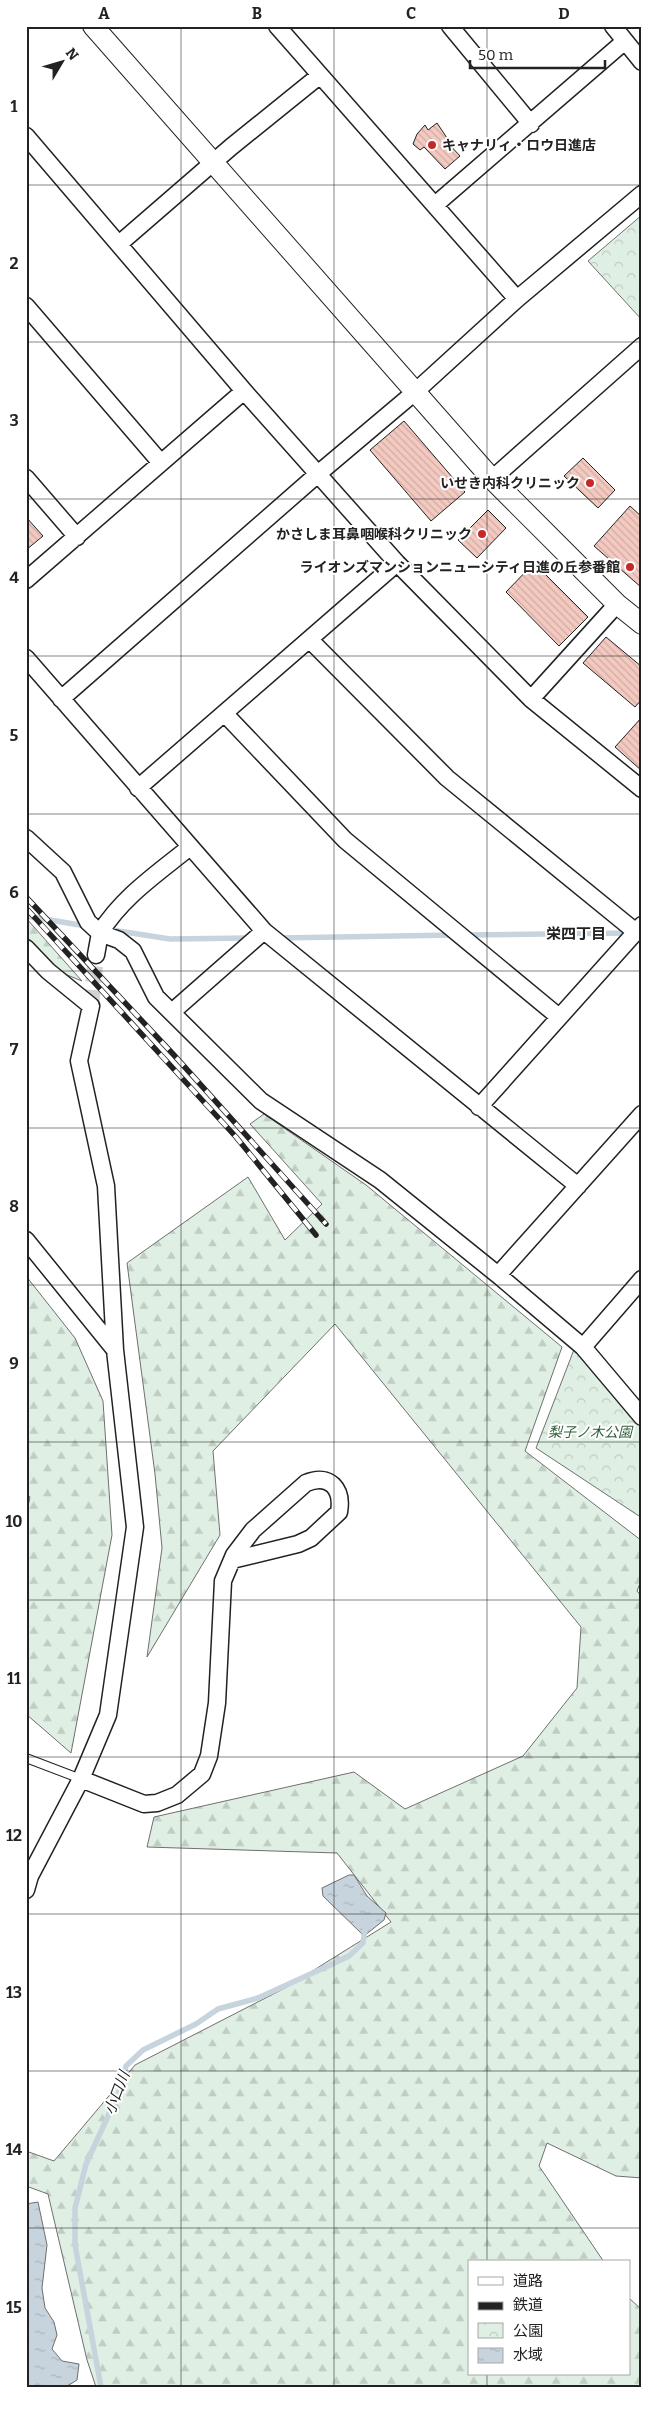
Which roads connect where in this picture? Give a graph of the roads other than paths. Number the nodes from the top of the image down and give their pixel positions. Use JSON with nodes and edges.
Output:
{"nodes":[{"id":1,"x":93,"y":26,"type":"edge"},
{"id":2,"x":277,"y":26,"type":"edge"},
{"id":3,"x":450,"y":26,"type":"edge"},
{"id":4,"x":613,"y":26,"type":"edge"},
{"id":5,"x":625,"y":41,"type":"junction"},
{"id":6,"x":642,"y":62,"type":"edge"},
{"id":7,"x":320,"y":76,"type":"junction"},
{"id":8,"x":531,"y":124,"type":"junction"},
{"id":9,"x":26,"y":136,"type":"edge"},
{"id":10,"x":213,"y":162,"type":"junction"},
{"id":11,"x":642,"y":194,"type":"edge"},
{"id":12,"x":435,"y":205,"type":"junction"},
{"id":13,"x":119,"y":244,"type":"junction"},
{"id":14,"x":517,"y":299,"type":"junction"},
{"id":15,"x":26,"y":306,"type":"edge"},
{"id":16,"x":642,"y":346,"type":"edge"},
{"id":17,"x":244,"y":391,"type":"junction"},
{"id":18,"x":416,"y":392,"type":"junction"},
{"id":19,"x":161,"y":463,"type":"junction"},
{"id":20,"x":319,"y":473,"type":"junction"},
{"id":21,"x":26,"y":478,"type":"edge"},
{"id":22,"x":492,"y":479,"type":"junction"},
{"id":23,"x":77,"y":537,"type":"junction"},
{"id":24,"x":397,"y":564,"type":"junction"},
{"id":25,"x":26,"y":580,"type":"edge"},
{"id":26,"x":617,"y":604,"type":"junction"},
{"id":27,"x":642,"y":624,"type":"edge"},
{"id":28,"x":310,"y":640,"type":"junction"},
{"id":29,"x":26,"y":658,"type":"edge"},
{"id":30,"x":61,"y":699,"type":"junction"},
{"id":31,"x":531,"y":699,"type":"junction"},
{"id":32,"x":225,"y":714,"type":"junction"},
{"id":33,"x":138,"y":788,"type":"junction"},
{"id":34,"x":642,"y":789,"type":"edge"},
{"id":35,"x":26,"y":838,"type":"edge"},
{"id":36,"x":190,"y":847,"type":"junction"},
{"id":37,"x":639,"y":928,"type":"edge"},
{"id":38,"x":264,"y":931,"type":"junction"},
{"id":39,"x":100,"y":933,"type":"junction"},
{"id":40,"x":26,"y":948,"type":"edge"},
{"id":41,"x":96,"y":955,"type":"tunnel mouth"},
{"id":42,"x":172,"y":1012,"type":"junction"},
{"id":43,"x":559,"y":1018,"type":"junction"},
{"id":44,"x":479,"y":1107,"type":"junction"},
{"id":45,"x":642,"y":1114,"type":"edge"},
{"id":46,"x":578,"y":1186,"type":"junction"},
{"id":47,"x":26,"y":1240,"type":"edge"},
{"id":48,"x":498,"y":1275,"type":"junction"},
{"id":49,"x":642,"y":1278,"type":"edge"},
{"id":50,"x":583,"y":1347,"type":"junction"},
{"id":51,"x":115,"y":1350,"type":"junction"},
{"id":52,"x":642,"y":1417,"type":"edge"},
{"id":53,"x":232,"y":1560,"type":"junction"},
{"id":54,"x":26,"y":1758,"type":"edge"},
{"id":55,"x":82,"y":1779,"type":"junction"},
{"id":56,"x":26,"y":1890,"type":"edge"}],
"edges":[{"from":1,"to":10,"type":"street"},
{"from":2,"to":7,"type":"street"},
{"from":3,"to":8,"type":"street"},
{"from":4,"to":5,"type":"street"},
{"from":5,"to":6,"type":"street"},
{"from":5,"to":8,"type":"street"},
{"from":7,"to":10,"type":"street"},
{"from":7,"to":12,"type":"street"},
{"from":8,"to":12,"type":"street"},
{"from":9,"to":13,"type":"street"},
{"from":10,"to":13,"type":"street"},
{"from":10,"to":18,"type":"street"},
{"from":11,"to":14,"type":"street"},
{"from":12,"to":14,"type":"street"},
{"from":13,"to":17,"type":"street"},
{"from":14,"to":18,"type":"street"},
{"from":15,"to":19,"type":"street"},
{"from":16,"to":22,"type":"street"},
{"from":17,"to":19,"type":"street"},
{"from":17,"to":20,"type":"street"},
{"from":18,"to":20,"type":"street"},
{"from":18,"to":22,"type":"street"},
{"from":19,"to":23,"type":"street"},
{"from":20,"to":24,"type":"street"},
{"from":20,"to":30,"type":"street"},
{"from":21,"to":23,"type":"street"},
{"from":22,"to":26,"type":"street"},
{"from":23,"to":25,"type":"street"},
{"from":24,"to":28,"type":"street"},
{"from":24,"to":31,"type":"street"},
{"from":26,"to":27,"type":"street"},
{"from":26,"to":31,"type":"street"},
{"from":28,"to":32,"type":"street"},
{"from":28,"to":37,"type":"street"},
{"from":29,"to":30,"type":"street"},
{"from":30,"to":33,"type":"street"},
{"from":31,"to":34,"type":"street"},
{"from":32,"to":33,"type":"street"},
{"from":32,"to":43,"type":"street"},
{"from":33,"to":36,"type":"street"},
{"from":35,"to":39,"type":"street"},
{"from":36,"to":38,"type":"street"},
{"from":36,"to":39,"type":"street"},
{"from":37,"to":43,"type":"street"},
{"from":38,"to":42,"type":"street"},
{"from":38,"to":44,"type":"street"},
{"from":39,"to":41,"type":"street"},
{"from":39,"to":42,"type":"street"},
{"from":40,"to":51,"type":"street"},
{"from":42,"to":48,"type":"street"},
{"from":43,"to":44,"type":"street"},
{"from":44,"to":46,"type":"street"},
{"from":45,"to":46,"type":"street"},
{"from":46,"to":48,"type":"street"},
{"from":47,"to":51,"type":"street"},
{"from":48,"to":50,"type":"street"},
{"from":49,"to":50,"type":"street"},
{"from":50,"to":52,"type":"street"},
{"from":51,"to":55,"type":"street"},
{"from":53,"to":53,"type":"street"},
{"from":53,"to":55,"type":"street"},
{"from":54,"to":55,"type":"lane"},
{"from":55,"to":56,"type":"street"}]}
